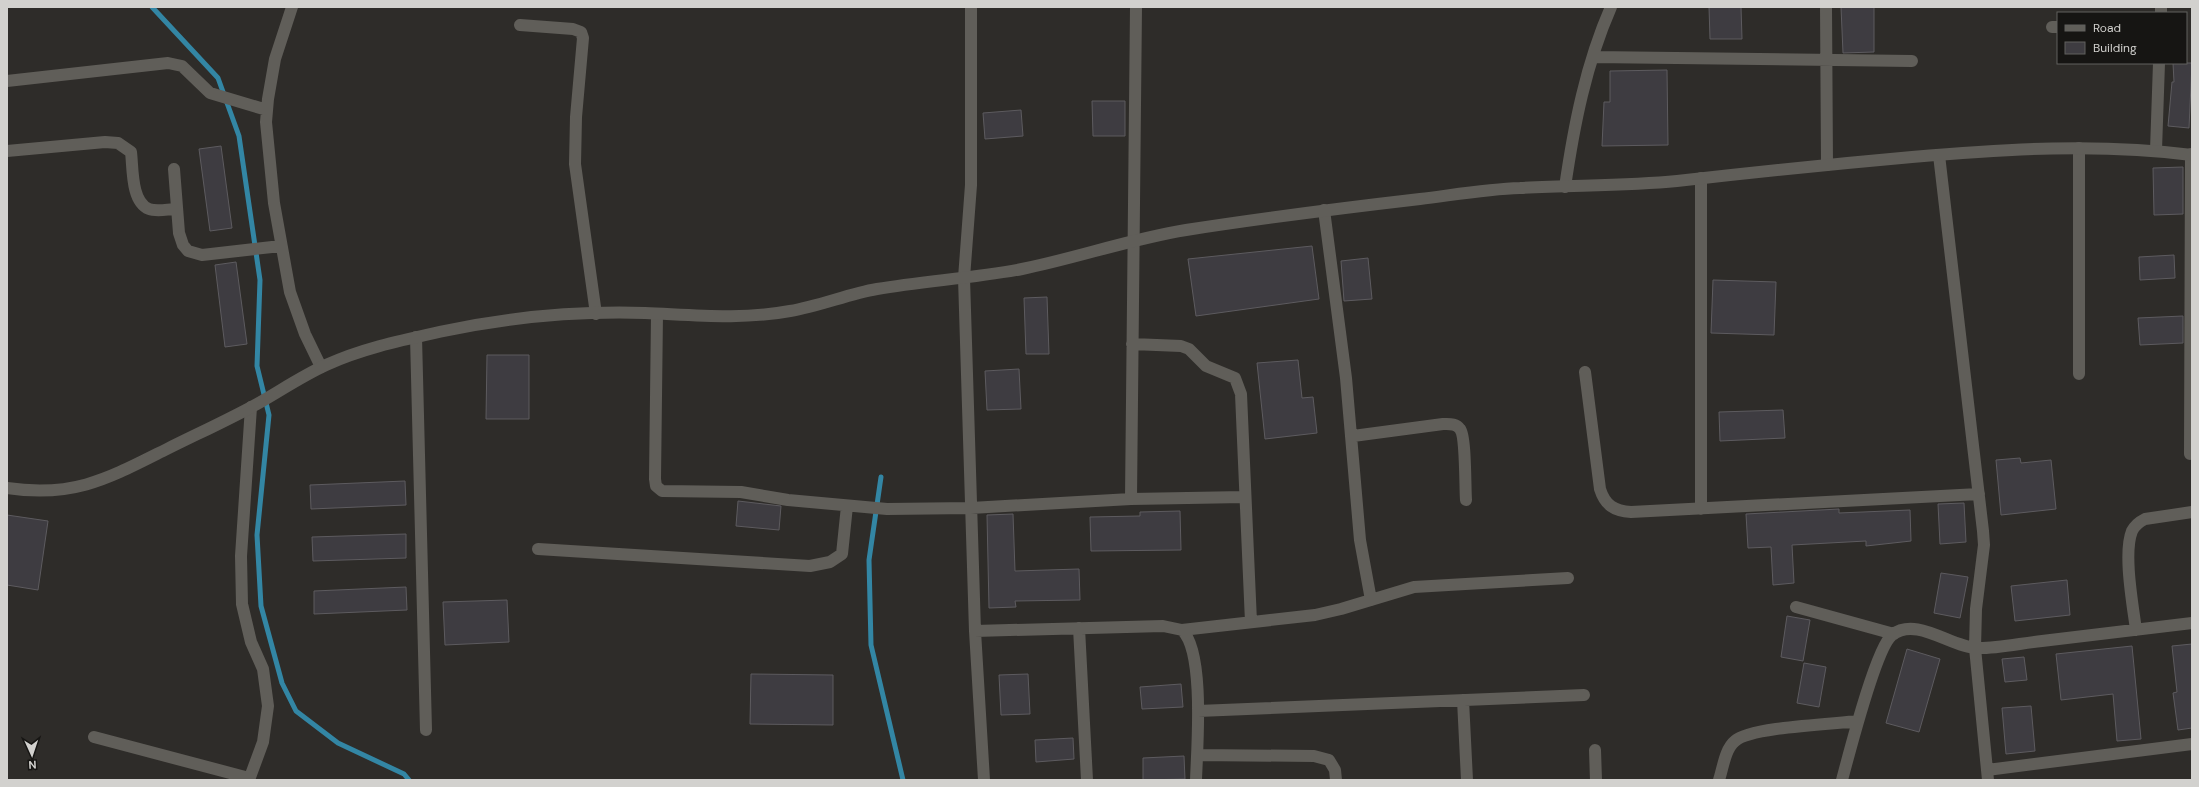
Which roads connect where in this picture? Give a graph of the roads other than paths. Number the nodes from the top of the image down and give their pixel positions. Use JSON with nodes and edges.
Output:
{"nodes":[{"id":1,"x":292,"y":7,"type":"edge"},
{"id":2,"x":971,"y":7,"type":"edge"},
{"id":3,"x":1136,"y":7,"type":"edge"},
{"id":4,"x":1611,"y":7,"type":"edge"},
{"id":5,"x":1826,"y":7,"type":"edge"},
{"id":6,"x":520,"y":25,"type":"dead end"},
{"id":7,"x":1593,"y":57,"type":"junction"},
{"id":8,"x":1826,"y":61,"type":"junction"},
{"id":9,"x":1912,"y":61,"type":"dead end"},
{"id":10,"x":2160,"y":64,"type":"edge"},
{"id":11,"x":7,"y":81,"type":"edge"},
{"id":12,"x":267,"y":110,"type":"junction"},
{"id":13,"x":2079,"y":148,"type":"junction"},
{"id":14,"x":2156,"y":150,"type":"junction"},
{"id":15,"x":7,"y":151,"type":"edge"},
{"id":16,"x":2191,"y":154,"type":"edge"},
{"id":17,"x":1939,"y":155,"type":"junction"},
{"id":18,"x":1827,"y":165,"type":"junction"},
{"id":19,"x":174,"y":169,"type":"dead end"},
{"id":20,"x":1701,"y":178,"type":"junction"},
{"id":21,"x":1565,"y":187,"type":"junction"},
{"id":22,"x":177,"y":209,"type":"junction"},
{"id":23,"x":1324,"y":210,"type":"junction"},
{"id":24,"x":1133,"y":240,"type":"junction"},
{"id":25,"x":281,"y":246,"type":"junction"},
{"id":26,"x":964,"y":278,"type":"junction"},
{"id":27,"x":596,"y":314,"type":"junction"},
{"id":28,"x":657,"y":314,"type":"junction"},
{"id":29,"x":416,"y":337,"type":"junction"},
{"id":30,"x":1132,"y":344,"type":"junction"},
{"id":31,"x":321,"y":367,"type":"junction"},
{"id":32,"x":1585,"y":372,"type":"dead end"},
{"id":33,"x":2079,"y":374,"type":"dead end"},
{"id":34,"x":254,"y":405,"type":"junction"},
{"id":35,"x":1352,"y":436,"type":"junction"},
{"id":36,"x":2190,"y":454,"type":"dead end"},
{"id":37,"x":7,"y":488,"type":"edge"},
{"id":38,"x":1979,"y":494,"type":"junction"},
{"id":39,"x":1244,"y":497,"type":"junction"},
{"id":40,"x":1131,"y":499,"type":"junction"},
{"id":41,"x":1466,"y":500,"type":"dead end"},
{"id":42,"x":847,"y":506,"type":"junction"},
{"id":43,"x":970,"y":508,"type":"junction"},
{"id":44,"x":1701,"y":509,"type":"junction"},
{"id":45,"x":2192,"y":512,"type":"edge"},
{"id":46,"x":538,"y":549,"type":"dead end"},
{"id":47,"x":1568,"y":578,"type":"dead end"},
{"id":48,"x":1370,"y":600,"type":"junction"},
{"id":49,"x":1796,"y":607,"type":"dead end"},
{"id":50,"x":1251,"y":622,"type":"junction"},
{"id":51,"x":2192,"y":623,"type":"edge"},
{"id":52,"x":1079,"y":628,"type":"junction"},
{"id":53,"x":1182,"y":630,"type":"junction"},
{"id":54,"x":2136,"y":630,"type":"junction"},
{"id":55,"x":975,"y":631,"type":"junction"},
{"id":56,"x":1894,"y":634,"type":"junction"},
{"id":57,"x":1975,"y":648,"type":"junction"},
{"id":58,"x":1584,"y":695,"type":"dead end"},
{"id":59,"x":1463,"y":700,"type":"junction"},
{"id":60,"x":1198,"y":711,"type":"junction"},
{"id":61,"x":1858,"y":721,"type":"junction"},
{"id":62,"x":426,"y":730,"type":"dead end"},
{"id":63,"x":94,"y":737,"type":"dead end"},
{"id":64,"x":2192,"y":744,"type":"edge"},
{"id":65,"x":1595,"y":750,"type":"dead end"},
{"id":66,"x":1197,"y":755,"type":"junction"},
{"id":67,"x":1988,"y":775,"type":"edge"},
{"id":68,"x":249,"y":779,"type":"edge"},
{"id":69,"x":984,"y":780,"type":"edge"},
{"id":70,"x":1087,"y":780,"type":"edge"},
{"id":71,"x":1196,"y":780,"type":"edge"},
{"id":72,"x":1336,"y":780,"type":"edge"},
{"id":73,"x":1467,"y":780,"type":"edge"},
{"id":74,"x":1596,"y":780,"type":"edge"},
{"id":75,"x":1719,"y":780,"type":"edge"},
{"id":76,"x":1842,"y":780,"type":"edge"}],
"edges":[{"from":1,"to":12,"type":"street"},
{"from":2,"to":26,"type":"street"},
{"from":3,"to":24,"type":"street"},
{"from":4,"to":7,"type":"street"},
{"from":5,"to":8,"type":"street"},
{"from":6,"to":27,"type":"street"},
{"from":7,"to":8,"type":"street"},
{"from":7,"to":21,"type":"street"},
{"from":8,"to":9,"type":"street"},
{"from":8,"to":18,"type":"street"},
{"from":10,"to":14,"type":"street"},
{"from":11,"to":12,"type":"street"},
{"from":12,"to":25,"type":"street"},
{"from":13,"to":14,"type":"street"},
{"from":13,"to":17,"type":"street"},
{"from":13,"to":33,"type":"street"},
{"from":14,"to":16,"type":"street"},
{"from":15,"to":22,"type":"street"},
{"from":16,"to":36,"type":"street"},
{"from":17,"to":18,"type":"street"},
{"from":17,"to":38,"type":"street"},
{"from":18,"to":20,"type":"street"},
{"from":19,"to":22,"type":"street"},
{"from":20,"to":21,"type":"street"},
{"from":20,"to":44,"type":"street"},
{"from":21,"to":23,"type":"street"},
{"from":22,"to":25,"type":"street"},
{"from":23,"to":24,"type":"street"},
{"from":23,"to":35,"type":"street"},
{"from":24,"to":26,"type":"street"},
{"from":24,"to":30,"type":"street"},
{"from":25,"to":31,"type":"street"},
{"from":26,"to":28,"type":"street"},
{"from":26,"to":43,"type":"street"},
{"from":27,"to":28,"type":"street"},
{"from":27,"to":29,"type":"street"},
{"from":28,"to":42,"type":"street"},
{"from":29,"to":31,"type":"street"},
{"from":29,"to":62,"type":"street"},
{"from":30,"to":39,"type":"street"},
{"from":30,"to":40,"type":"street"},
{"from":31,"to":34,"type":"street"},
{"from":32,"to":44,"type":"street"},
{"from":34,"to":37,"type":"street"},
{"from":34,"to":68,"type":"street"},
{"from":35,"to":41,"type":"street"},
{"from":35,"to":48,"type":"street"},
{"from":38,"to":44,"type":"street"},
{"from":38,"to":57,"type":"street"},
{"from":39,"to":40,"type":"street"},
{"from":39,"to":50,"type":"street"},
{"from":40,"to":43,"type":"street"},
{"from":42,"to":43,"type":"street"},
{"from":42,"to":46,"type":"street"},
{"from":43,"to":55,"type":"street"},
{"from":45,"to":54,"type":"street"},
{"from":47,"to":48,"type":"street"},
{"from":48,"to":50,"type":"street"},
{"from":49,"to":56,"type":"street"},
{"from":50,"to":53,"type":"street"},
{"from":51,"to":54,"type":"street"},
{"from":52,"to":53,"type":"street"},
{"from":52,"to":55,"type":"street"},
{"from":52,"to":70,"type":"street"},
{"from":53,"to":60,"type":"street"},
{"from":54,"to":57,"type":"street"},
{"from":55,"to":69,"type":"street"},
{"from":56,"to":57,"type":"street"},
{"from":56,"to":61,"type":"street"},
{"from":57,"to":67,"type":"street"},
{"from":58,"to":59,"type":"street"},
{"from":59,"to":60,"type":"street"},
{"from":59,"to":73,"type":"street"},
{"from":60,"to":66,"type":"street"},
{"from":61,"to":75,"type":"street"},
{"from":61,"to":76,"type":"street"},
{"from":63,"to":68,"type":"street"},
{"from":64,"to":67,"type":"street"},
{"from":65,"to":74,"type":"street"},
{"from":66,"to":71,"type":"street"},
{"from":66,"to":72,"type":"street"}]}
